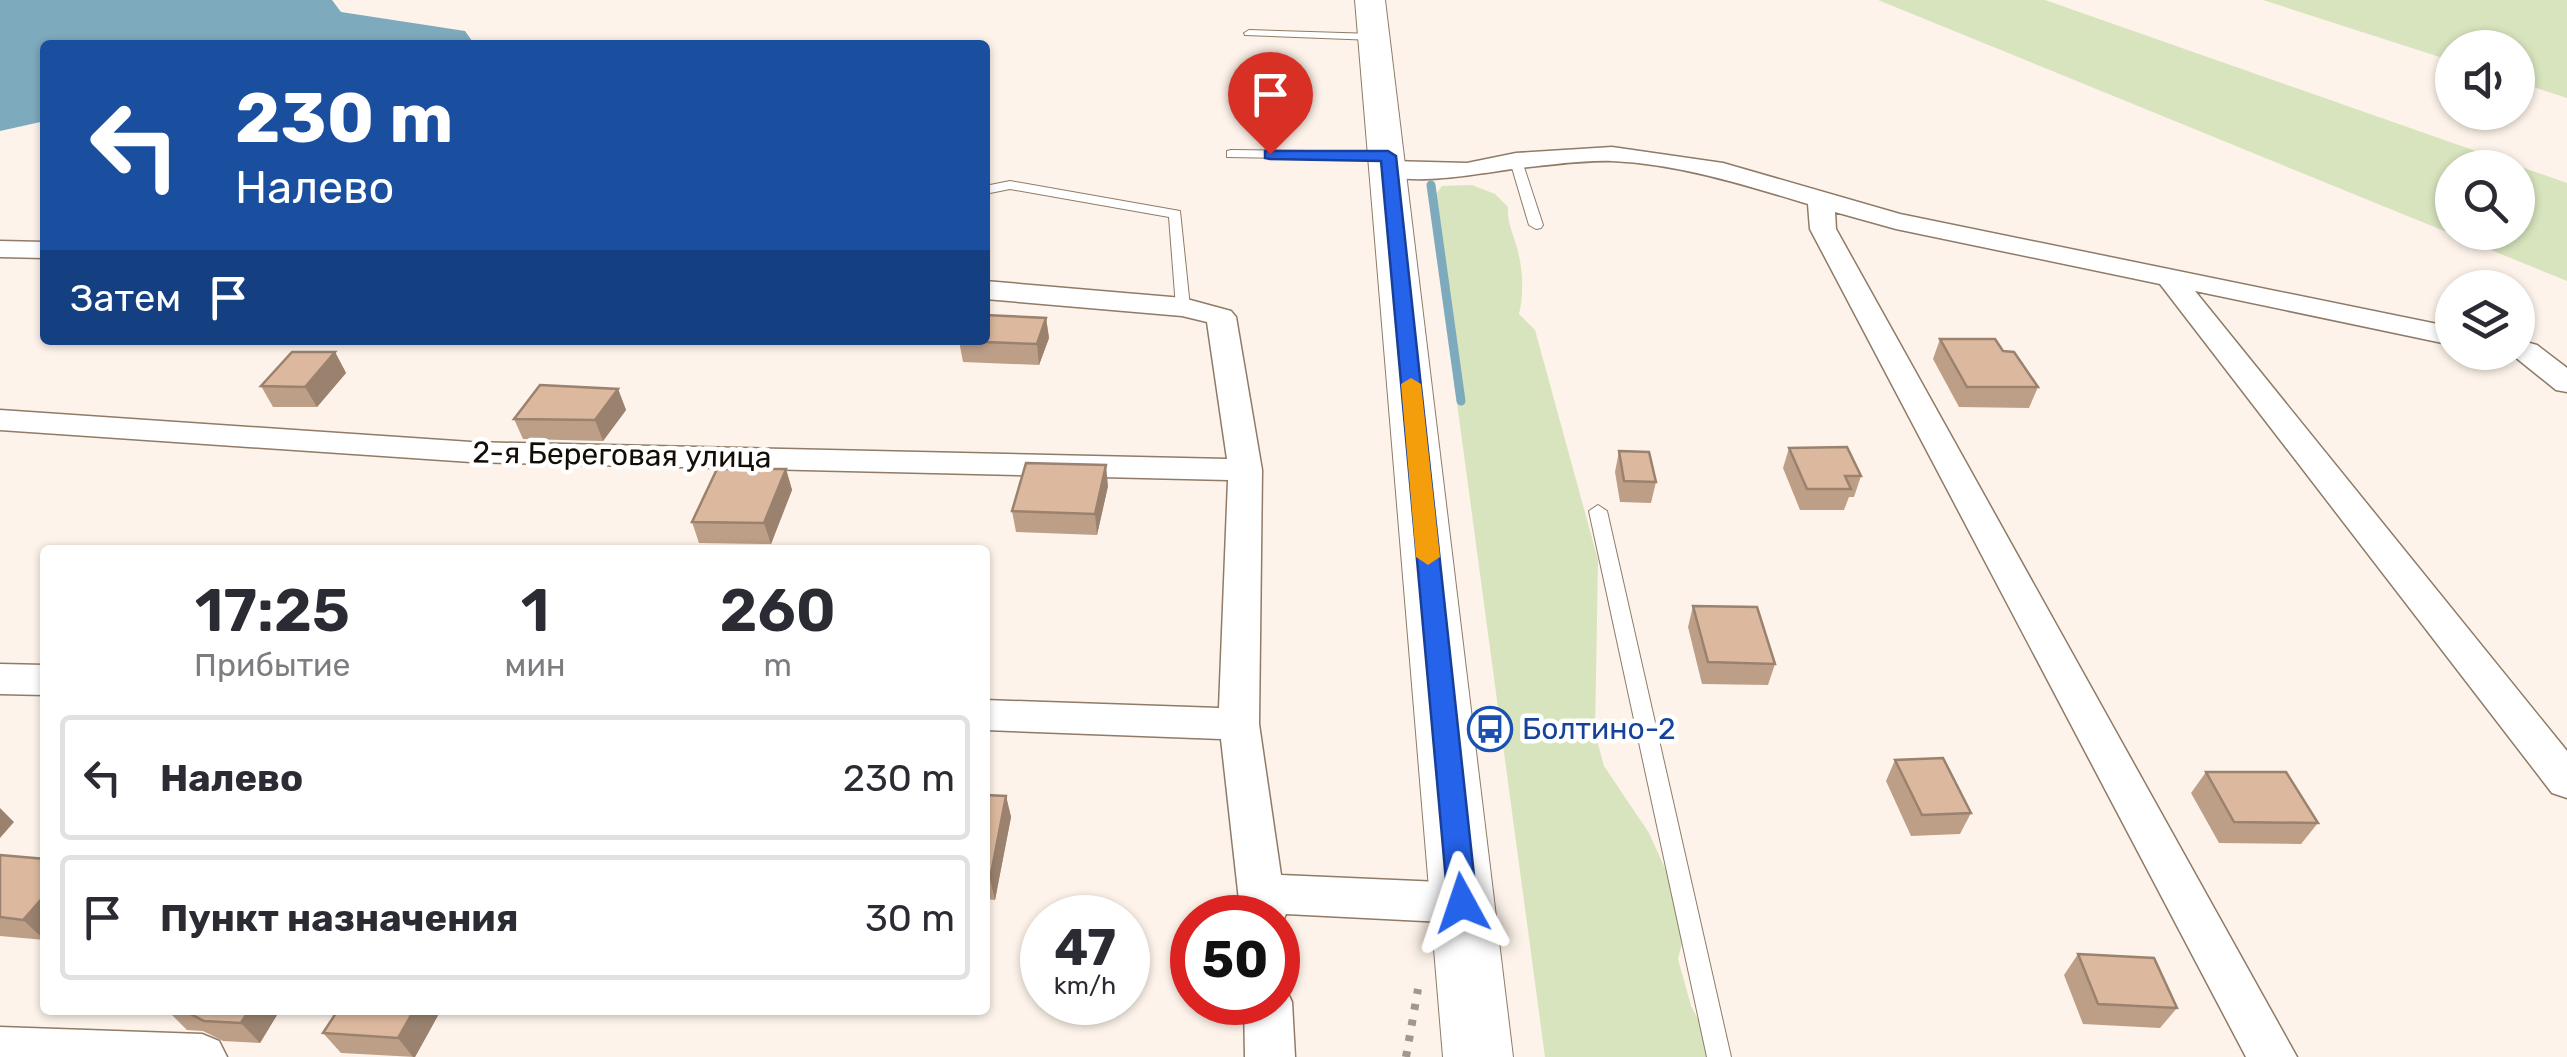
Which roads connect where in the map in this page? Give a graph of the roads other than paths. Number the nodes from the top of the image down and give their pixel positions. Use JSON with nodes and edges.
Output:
{"nodes":[{"id":1,"x":1372,"y":18,"type":"edge"},
{"id":2,"x":1248,"y":34,"type":"dead end"},
{"id":3,"x":1231,"y":154,"type":"dead end"},
{"id":4,"x":1516,"y":161,"type":"junction"},
{"id":5,"x":1389,"y":163,"type":"junction"},
{"id":6,"x":990,"y":189,"type":"edge"},
{"id":7,"x":1821,"y":202,"type":"junction"},
{"id":8,"x":1536,"y":225,"type":"dead end"},
{"id":9,"x":0,"y":249,"type":"edge"},
{"id":10,"x":40,"y":250,"type":"edge"},
{"id":11,"x":2170,"y":278,"type":"junction"},
{"id":12,"x":990,"y":290,"type":"edge"},
{"id":13,"x":1183,"y":307,"type":"junction"},
{"id":14,"x":2435,"y":333,"type":"edge"},
{"id":15,"x":2535,"y":353,"type":"edge"},
{"id":16,"x":2535,"y":359,"type":"edge"},
{"id":17,"x":2567,"y":360,"type":"edge"},
{"id":18,"x":2567,"y":382,"type":"edge"},
{"id":19,"x":0,"y":420,"type":"edge"},
{"id":20,"x":1244,"y":470,"type":"junction"},
{"id":21,"x":1598,"y":511,"type":"dead end"},
{"id":22,"x":0,"y":678,"type":"edge"},
{"id":23,"x":40,"y":680,"type":"edge"},
{"id":24,"x":990,"y":715,"type":"edge"},
{"id":25,"x":1239,"y":724,"type":"junction"},
{"id":26,"x":2567,"y":781,"type":"edge"},
{"id":27,"x":1262,"y":895,"type":"edge"},
{"id":28,"x":1462,"y":903,"type":"junction"},
{"id":29,"x":1300,"y":905,"type":"edge"},
{"id":30,"x":1269,"y":1025,"type":"edge"},
{"id":31,"x":0,"y":1050,"type":"edge"},
{"id":32,"x":202,"y":1057,"type":"edge"},
{"id":33,"x":1270,"y":1057,"type":"edge"},
{"id":34,"x":1478,"y":1057,"type":"edge"},
{"id":35,"x":1719,"y":1057,"type":"edge"},
{"id":36,"x":2272,"y":1057,"type":"edge"}],
"edges":[{"from":1,"to":2,"type":"lane"},
{"from":1,"to":5,"type":"main road"},
{"from":3,"to":5,"type":"lane"},
{"from":4,"to":5,"type":"street"},
{"from":4,"to":7,"type":"street"},
{"from":4,"to":8,"type":"lane"},
{"from":5,"to":28,"type":"main road"},
{"from":6,"to":13,"type":"lane"},
{"from":7,"to":11,"type":"street"},
{"from":7,"to":36,"type":"street"},
{"from":9,"to":10,"type":"street"},
{"from":11,"to":14,"type":"street"},
{"from":11,"to":26,"type":"street"},
{"from":12,"to":13,"type":"street"},
{"from":13,"to":20,"type":"street"},
{"from":15,"to":17,"type":"street"},
{"from":16,"to":18,"type":"street"},
{"from":19,"to":20,"type":"street","name":"2-я Береговая улица"},
{"from":20,"to":25,"type":"street"},
{"from":21,"to":35,"type":"lane"},
{"from":22,"to":23,"type":"street"},
{"from":24,"to":25,"type":"street"},
{"from":25,"to":27,"type":"street"},
{"from":28,"to":29,"type":"street"},
{"from":28,"to":34,"type":"main road"},
{"from":30,"to":33,"type":"street"},
{"from":31,"to":32,"type":"street"}]}
